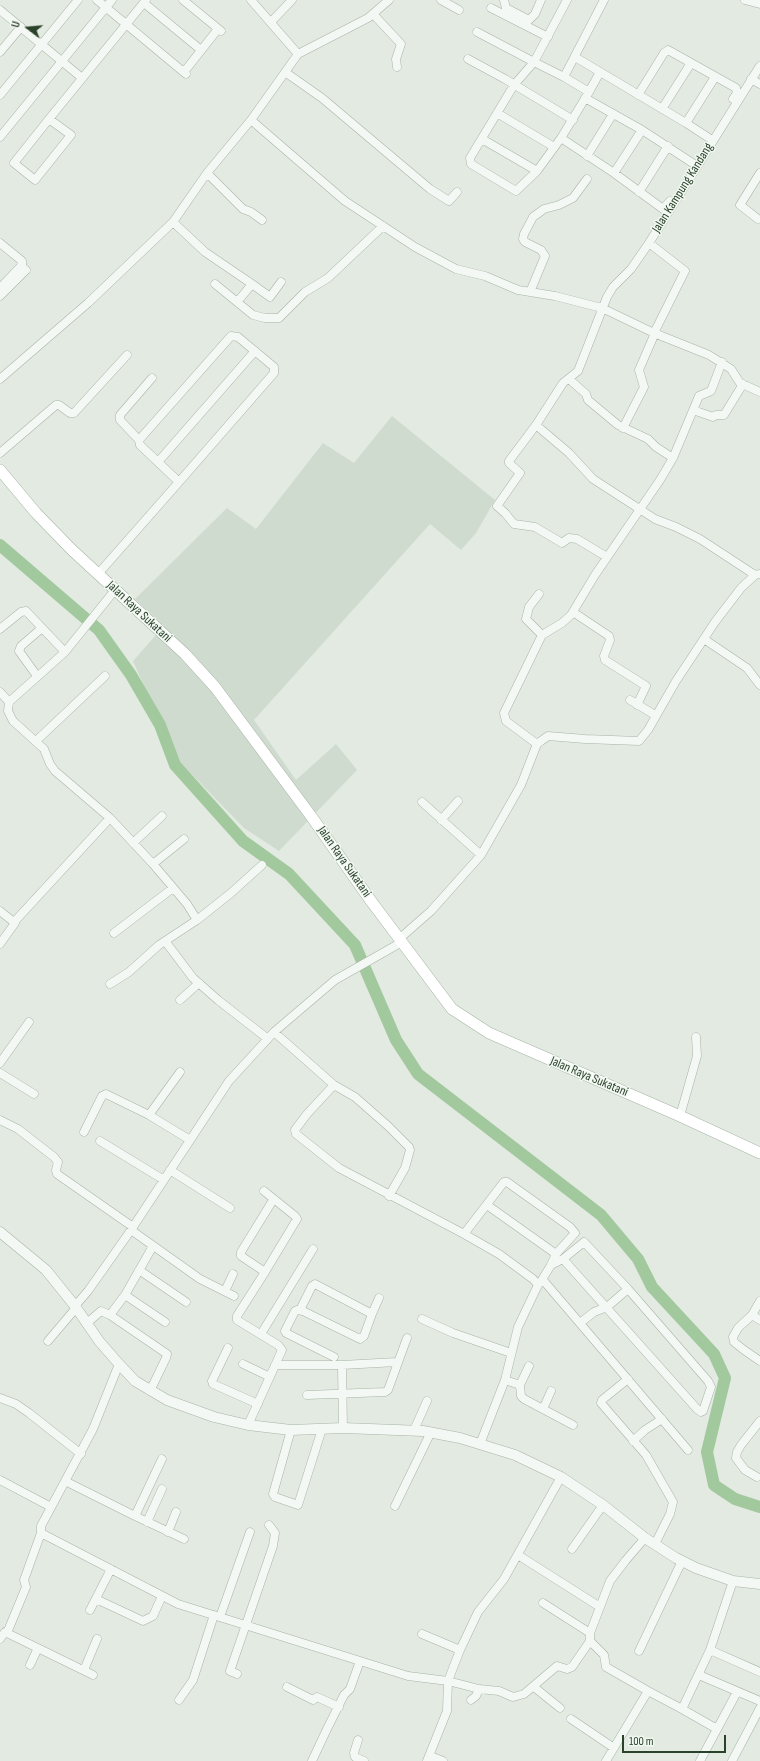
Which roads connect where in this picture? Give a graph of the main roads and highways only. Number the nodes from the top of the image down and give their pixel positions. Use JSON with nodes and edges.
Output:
{"nodes":[{"id":1,"x":0,"y":470,"type":"edge"},
{"id":2,"x":760,"y":1153,"type":"edge"}],
"edges":[{"from":1,"to":2,"type":"main road","name":"Jalan Raya Sukatani"}]}
